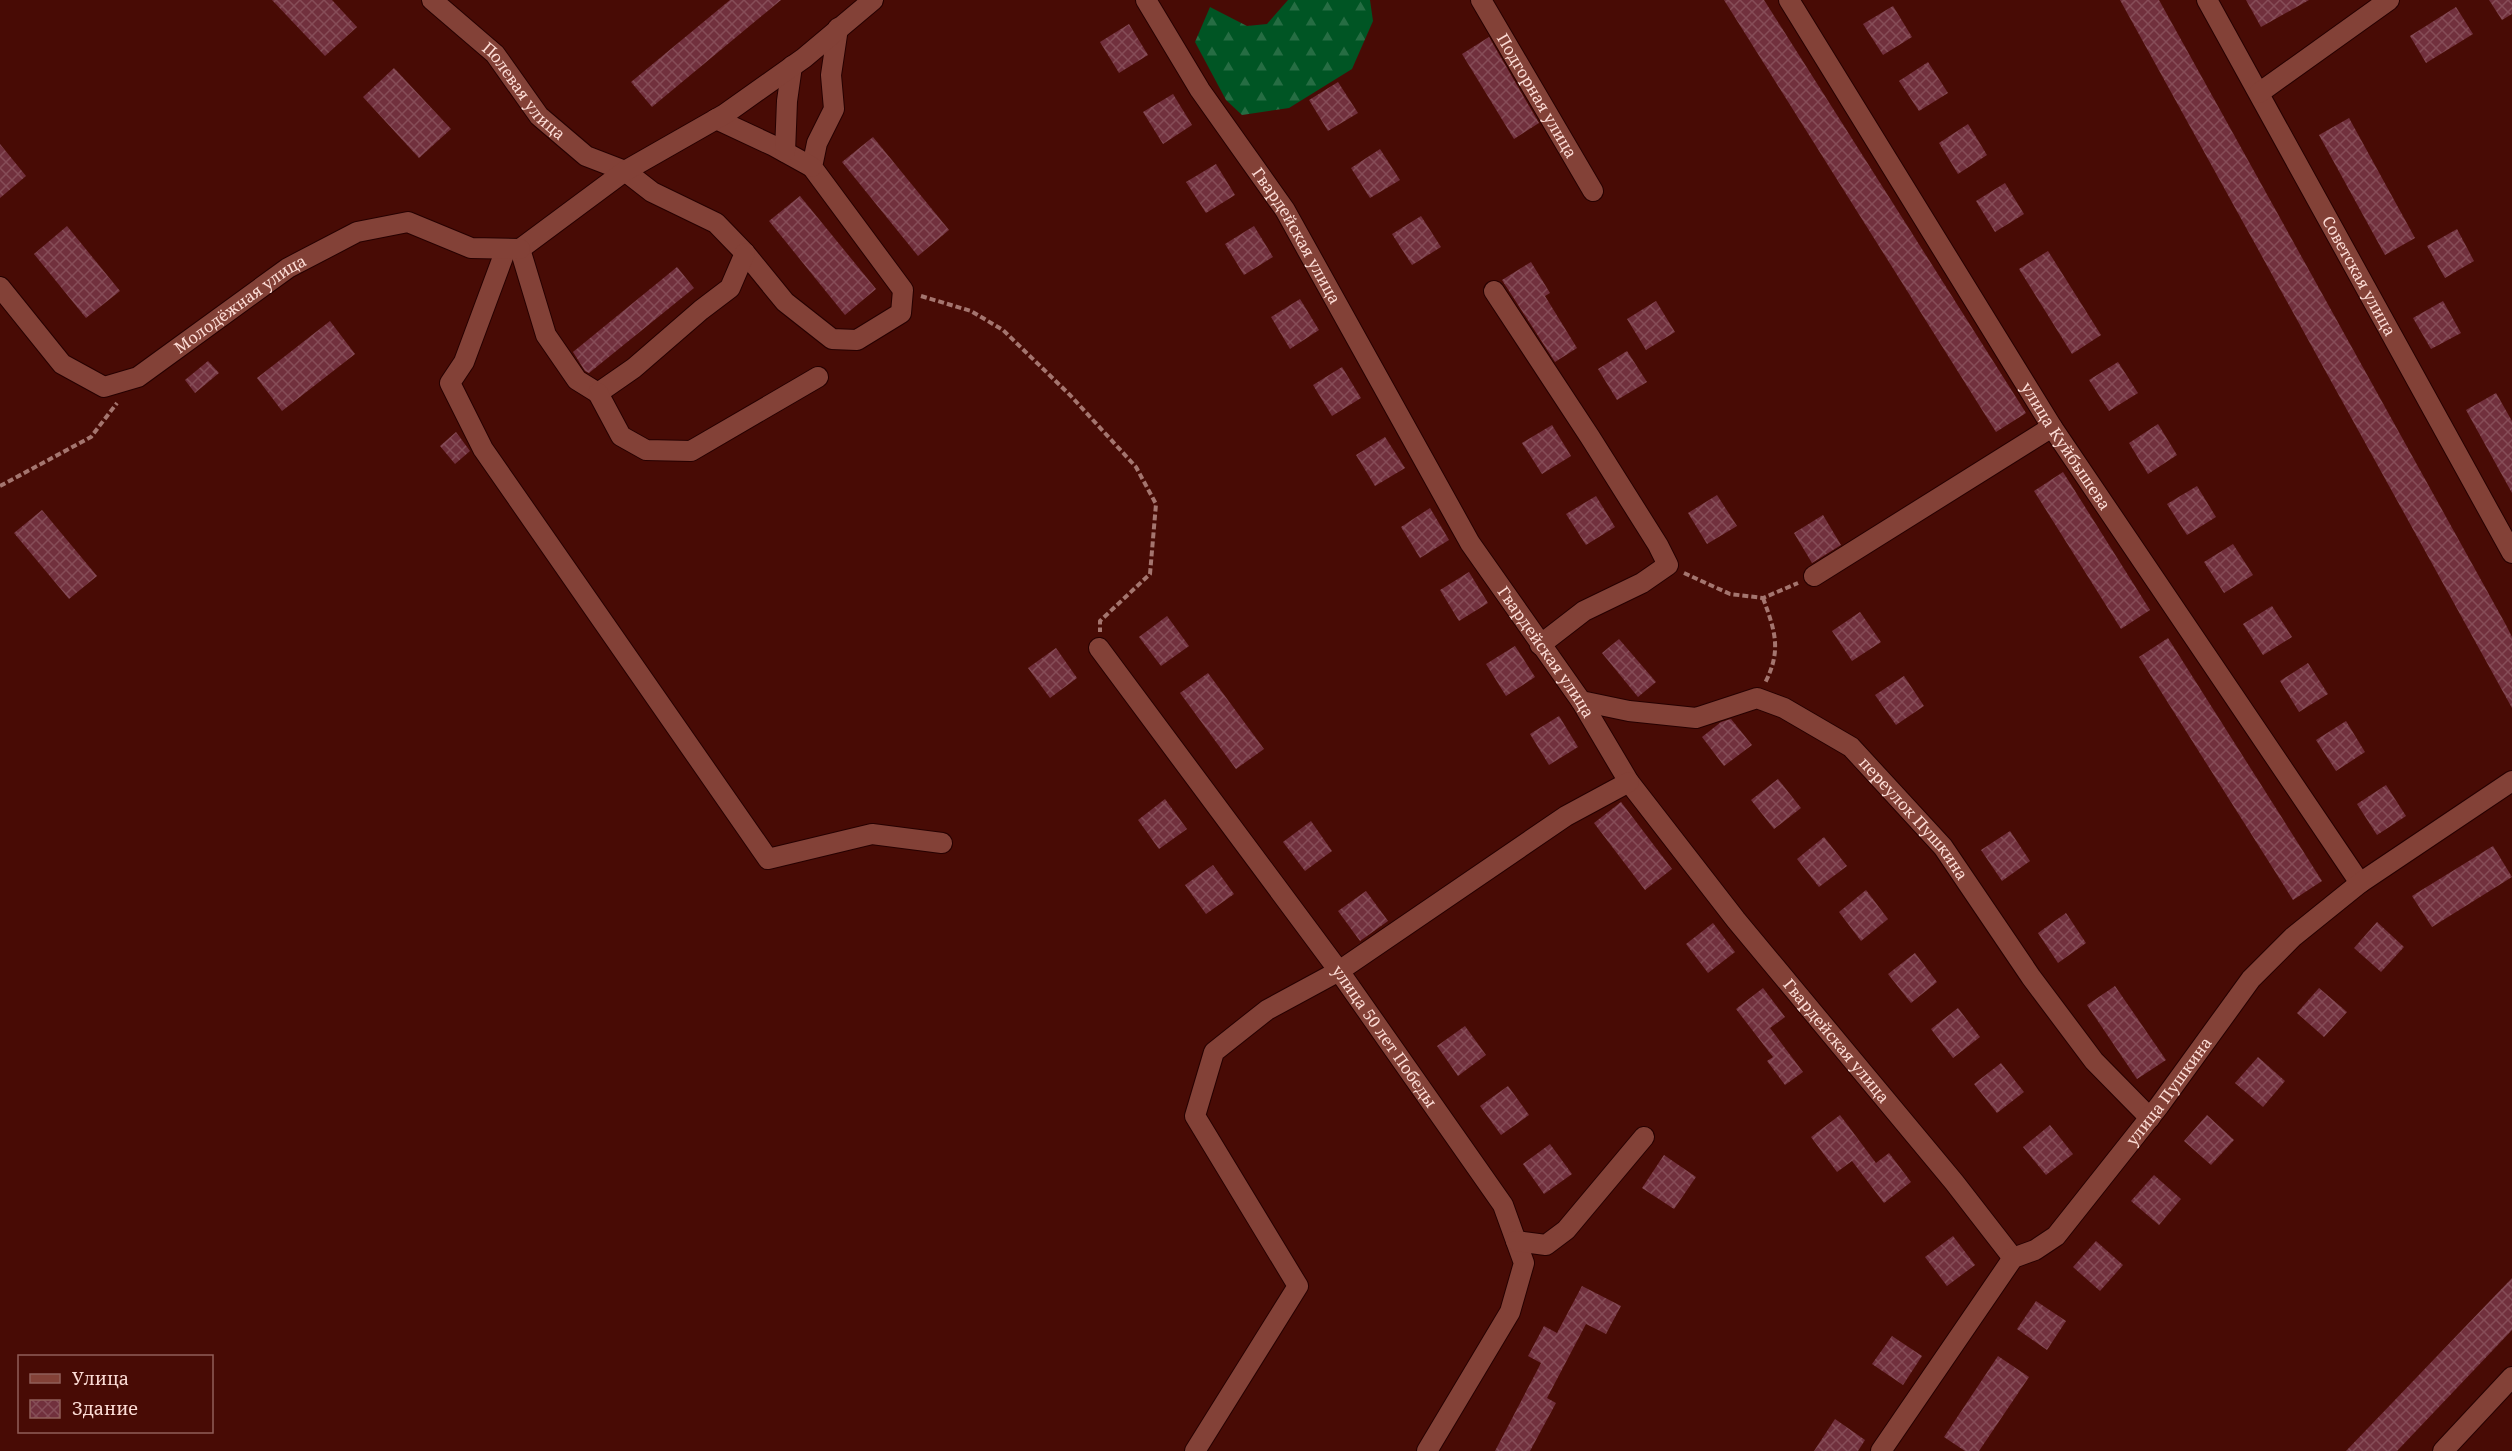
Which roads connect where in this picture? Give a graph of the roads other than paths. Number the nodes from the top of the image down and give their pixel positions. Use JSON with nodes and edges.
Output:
{"nodes":[{"id":1,"x":432,"y":0,"type":"edge"},
{"id":2,"x":1146,"y":0,"type":"edge"},
{"id":3,"x":1481,"y":0,"type":"edge"},
{"id":4,"x":1789,"y":0,"type":"edge"},
{"id":5,"x":2206,"y":0,"type":"edge"},
{"id":6,"x":2389,"y":0,"type":"edge"},
{"id":7,"x":863,"y":3,"type":"edge"},
{"id":8,"x":838,"y":28,"type":"junction"},
{"id":9,"x":792,"y":66,"type":"junction"},
{"id":10,"x":2259,"y":93,"type":"junction"},
{"id":11,"x":716,"y":119,"type":"junction"},
{"id":12,"x":785,"y":152,"type":"junction"},
{"id":13,"x":812,"y":167,"type":"junction"},
{"id":14,"x":625,"y":171,"type":"junction"},
{"id":15,"x":1593,"y":191,"type":"dead end"},
{"id":16,"x":513,"y":249,"type":"junction"},
{"id":17,"x":745,"y":253,"type":"junction"},
{"id":18,"x":0,"y":287,"type":"edge"},
{"id":19,"x":1494,"y":291,"type":"dead end"},
{"id":20,"x":818,"y":377,"type":"dead end"},
{"id":21,"x":598,"y":393,"type":"junction"},
{"id":22,"x":2052,"y":427,"type":"junction"},
{"id":23,"x":2512,"y":553,"type":"edge"},
{"id":24,"x":1814,"y":576,"type":"road end"},
{"id":25,"x":1540,"y":645,"type":"junction"},
{"id":26,"x":1099,"y":648,"type":"road end"},
{"id":27,"x":1581,"y":701,"type":"junction"},
{"id":28,"x":2512,"y":781,"type":"edge"},
{"id":29,"x":1629,"y":782,"type":"junction"},
{"id":30,"x":942,"y":843,"type":"dead end"},
{"id":31,"x":2360,"y":883,"type":"junction"},
{"id":32,"x":1339,"y":971,"type":"junction"},
{"id":33,"x":2150,"y":1118,"type":"junction"},
{"id":34,"x":1644,"y":1137,"type":"dead end"},
{"id":35,"x":1516,"y":1241,"type":"junction"},
{"id":36,"x":2013,"y":1258,"type":"junction"},
{"id":37,"x":2512,"y":1377,"type":"edge"},
{"id":38,"x":1195,"y":1451,"type":"edge"},
{"id":39,"x":1427,"y":1451,"type":"edge"},
{"id":40,"x":1881,"y":1451,"type":"edge"},
{"id":41,"x":2443,"y":1451,"type":"edge"}],
"edges":[{"from":1,"to":14,"type":"street","name":"Полевая улица"},
{"from":2,"to":25,"type":"street","name":"Гвардейская улица"},
{"from":3,"to":15,"type":"street","name":"Подгорная улица"},
{"from":4,"to":22,"type":"street","name":"улица Куйбышева"},
{"from":5,"to":10,"type":"street","name":"Советская улица"},
{"from":6,"to":10,"type":"street"},
{"from":7,"to":8,"type":"street"},
{"from":8,"to":9,"type":"street"},
{"from":8,"to":13,"type":"street"},
{"from":9,"to":11,"type":"street"},
{"from":9,"to":12,"type":"street"},
{"from":10,"to":23,"type":"street","name":"Советская улица"},
{"from":11,"to":12,"type":"street"},
{"from":11,"to":14,"type":"street"},
{"from":12,"to":13,"type":"street"},
{"from":13,"to":17,"type":"street","name":"Полевая улица"},
{"from":14,"to":16,"type":"street"},
{"from":14,"to":17,"type":"street","name":"Полевая улица"},
{"from":16,"to":18,"type":"street","name":"Молодёжная улица"},
{"from":16,"to":21,"type":"street"},
{"from":16,"to":30,"type":"street"},
{"from":17,"to":21,"type":"street"},
{"from":19,"to":25,"type":"street"},
{"from":20,"to":21,"type":"street"},
{"from":22,"to":24,"type":"street"},
{"from":22,"to":31,"type":"street","name":"улица Куйбышева"},
{"from":25,"to":27,"type":"street","name":"Гвардейская улица"},
{"from":26,"to":32,"type":"street","name":"улица 50 лет Победы"},
{"from":27,"to":29,"type":"street","name":"Гвардейская улица"},
{"from":27,"to":33,"type":"street","name":"переулок Пушкина"},
{"from":28,"to":31,"type":"street","name":"улица Пушкина"},
{"from":29,"to":32,"type":"street"},
{"from":29,"to":36,"type":"street","name":"Гвардейская улица"},
{"from":31,"to":33,"type":"street","name":"улица Пушкина"},
{"from":32,"to":35,"type":"street","name":"улица 50 лет Победы"},
{"from":32,"to":38,"type":"street"},
{"from":33,"to":36,"type":"street","name":"улица Пушкина"},
{"from":34,"to":35,"type":"street"},
{"from":35,"to":39,"type":"street","name":"улица 50 лет Победы"},
{"from":36,"to":40,"type":"street"},
{"from":37,"to":41,"type":"street"}]}
